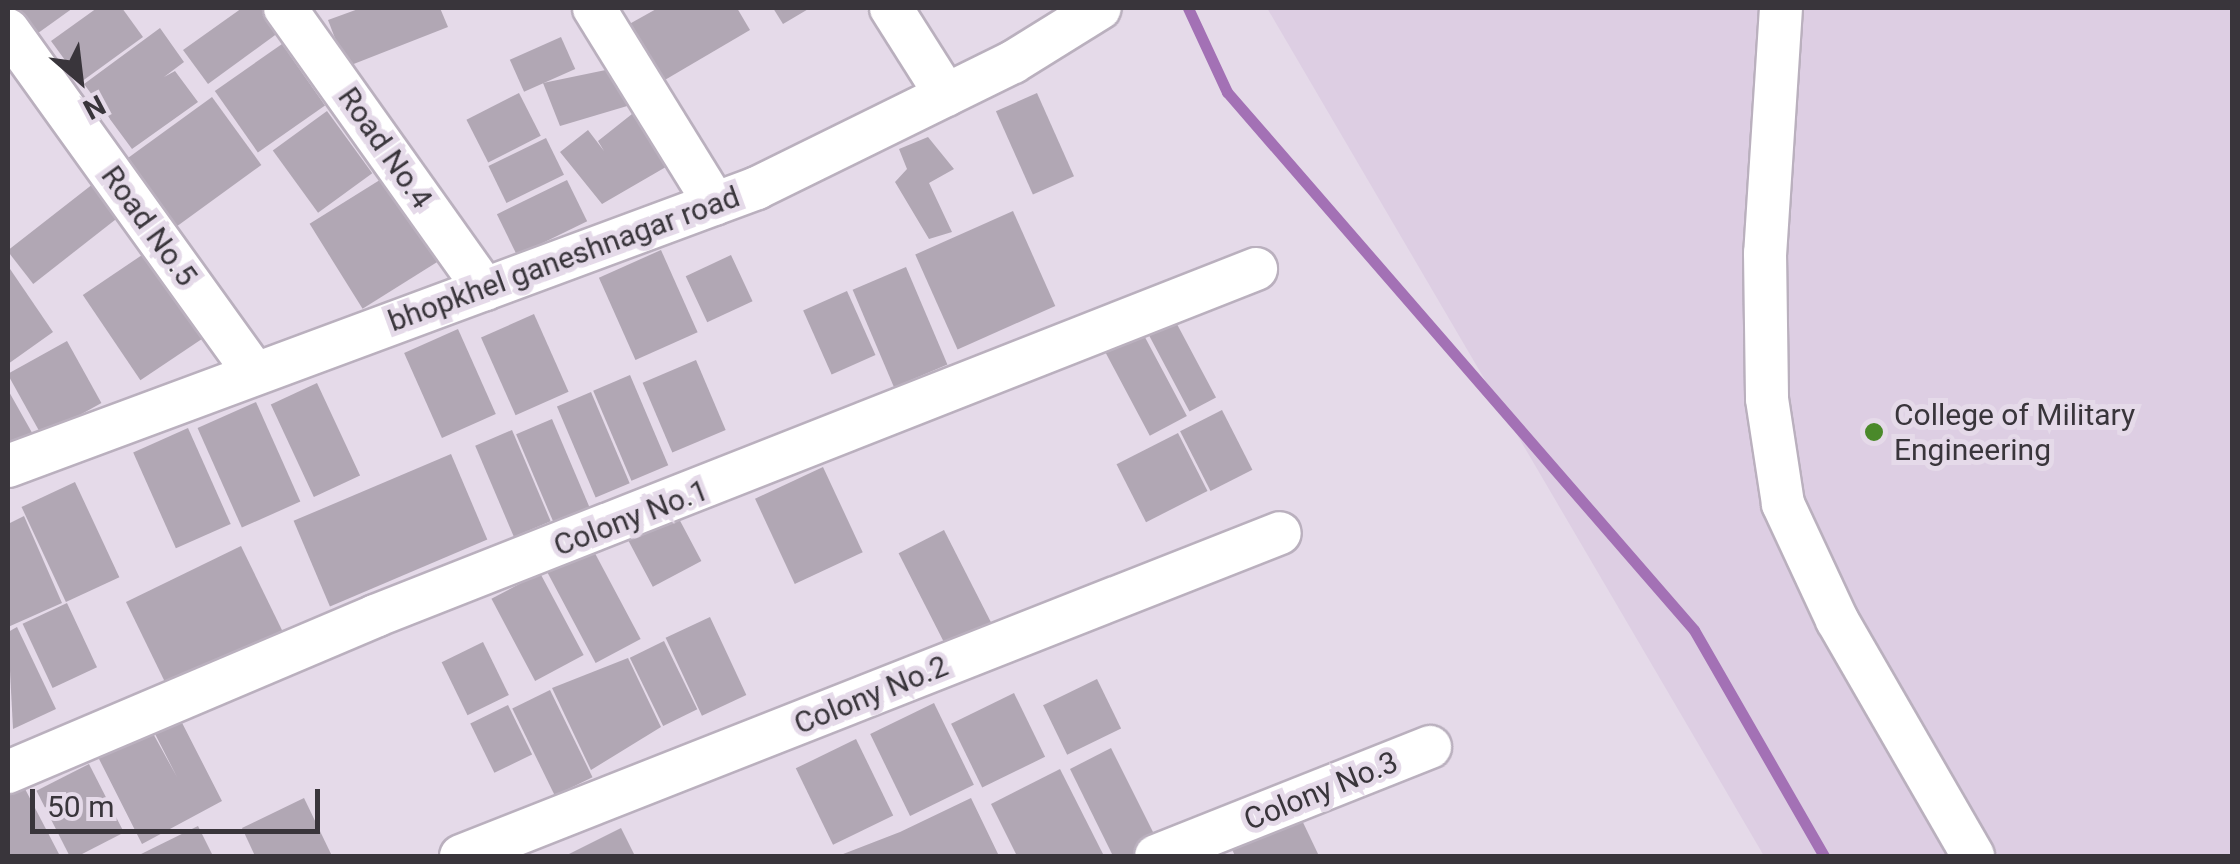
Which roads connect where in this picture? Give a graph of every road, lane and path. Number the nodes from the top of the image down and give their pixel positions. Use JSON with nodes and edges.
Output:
{"nodes":[{"id":1,"x":285,"y":8,"type":"edge"},
{"id":2,"x":594,"y":8,"type":"edge"},
{"id":3,"x":891,"y":8,"type":"edge"},
{"id":4,"x":1781,"y":8,"type":"edge"},
{"id":5,"x":1087,"y":11,"type":"edge"},
{"id":6,"x":8,"y":30,"type":"edge"},
{"id":7,"x":946,"y":95,"type":"junction"},
{"id":8,"x":714,"y":204,"type":"junction"},
{"id":9,"x":1256,"y":269,"type":"dead end"},
{"id":10,"x":485,"y":289,"type":"junction"},
{"id":11,"x":255,"y":374,"type":"junction"},
{"id":12,"x":8,"y":466,"type":"edge"},
{"id":13,"x":1280,"y":533,"type":"dead end"},
{"id":14,"x":1430,"y":748,"type":"dead end"},
{"id":15,"x":8,"y":772,"type":"edge"},
{"id":16,"x":461,"y":856,"type":"edge"},
{"id":17,"x":1156,"y":856,"type":"edge"},
{"id":18,"x":1973,"y":856,"type":"edge"}],
"edges":[{"from":1,"to":10,"type":"street","name":"Road No.4"},
{"from":2,"to":8,"type":"street"},
{"from":3,"to":7,"type":"street"},
{"from":4,"to":18,"type":"street"},
{"from":5,"to":7,"type":"street","name":"bhopkhel ganeshnagar road"},
{"from":6,"to":11,"type":"street","name":"Road No.5"},
{"from":7,"to":8,"type":"street","name":"bhopkhel ganeshnagar road"},
{"from":8,"to":10,"type":"street","name":"bhopkhel ganeshnagar road"},
{"from":9,"to":15,"type":"street","name":"Colony No.1"},
{"from":10,"to":11,"type":"street","name":"bhopkhel ganeshnagar road"},
{"from":11,"to":12,"type":"street","name":"bhopkhel ganeshnagar road"},
{"from":13,"to":16,"type":"street","name":"Colony No.2"},
{"from":14,"to":17,"type":"street","name":"Colony No.3"}]}
